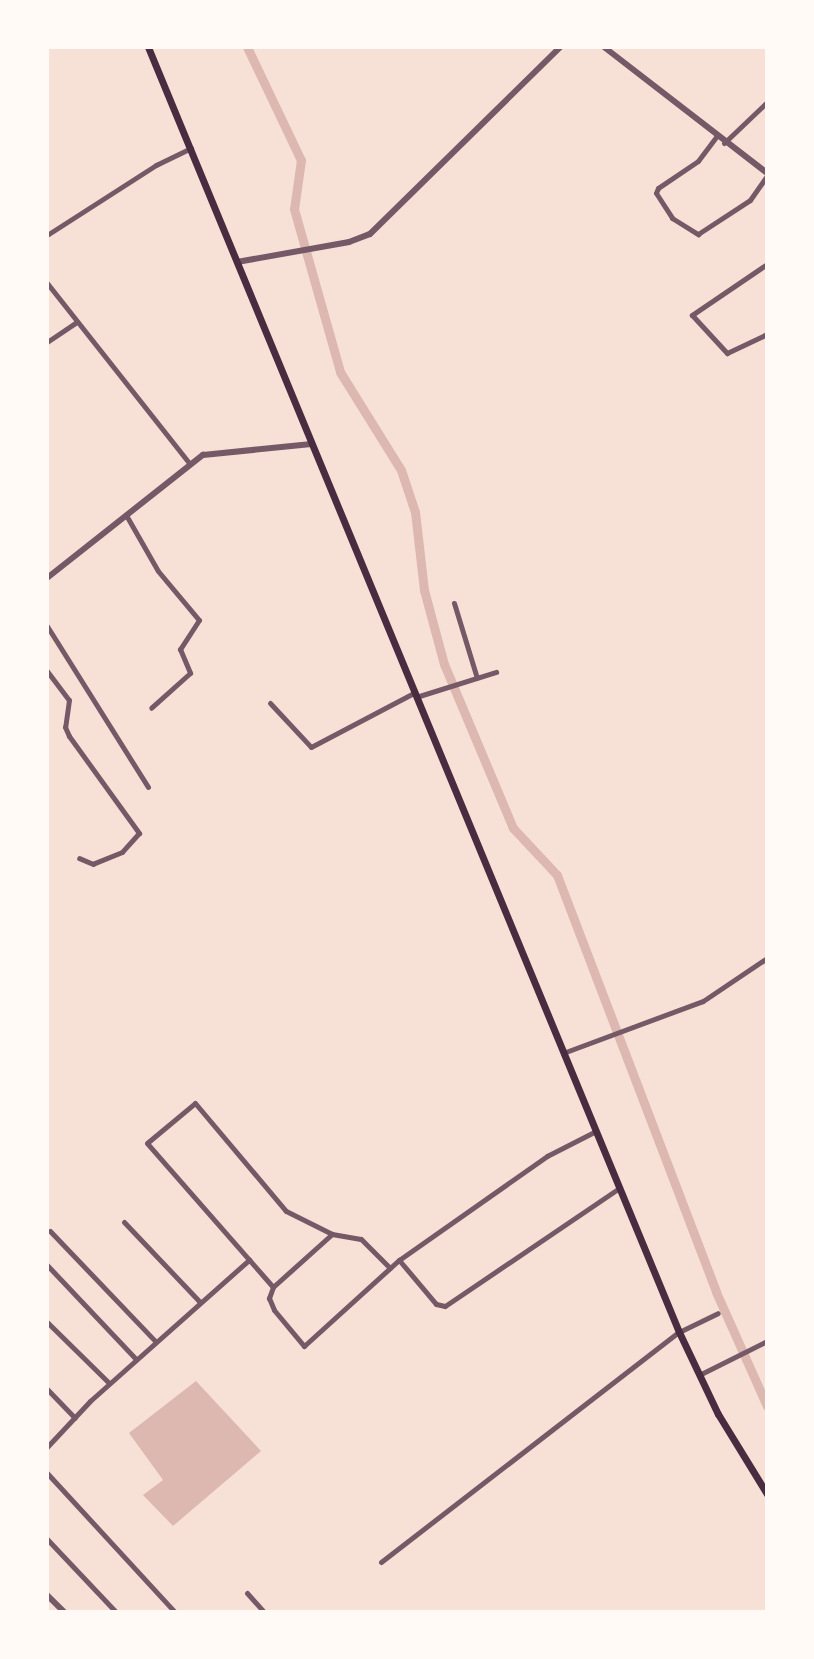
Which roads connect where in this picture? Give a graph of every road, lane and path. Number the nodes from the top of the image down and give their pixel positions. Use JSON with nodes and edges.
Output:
{"nodes":[{"id":1,"x":148,"y":47,"type":"edge"},
{"id":2,"x":560,"y":47,"type":"edge"},
{"id":3,"x":604,"y":47,"type":"edge"},
{"id":4,"x":767,"y":102,"type":"edge"},
{"id":5,"x":716,"y":136,"type":"junction"},
{"id":6,"x":724,"y":143,"type":"junction"},
{"id":7,"x":191,"y":148,"type":"junction"},
{"id":8,"x":767,"y":175,"type":"edge"},
{"id":9,"x":47,"y":235,"type":"edge"},
{"id":10,"x":237,"y":262,"type":"junction"},
{"id":11,"x":767,"y":264,"type":"edge"},
{"id":12,"x":47,"y":283,"type":"edge"},
{"id":13,"x":77,"y":322,"type":"junction"},
{"id":14,"x":767,"y":334,"type":"edge"},
{"id":15,"x":47,"y":342,"type":"edge"},
{"id":16,"x":311,"y":444,"type":"junction"},
{"id":17,"x":190,"y":463,"type":"junction"},
{"id":18,"x":126,"y":515,"type":"junction"},
{"id":19,"x":47,"y":578,"type":"edge"},
{"id":20,"x":454,"y":603,"type":"dead end"},
{"id":21,"x":47,"y":626,"type":"edge"},
{"id":22,"x":47,"y":671,"type":"edge"},
{"id":23,"x":496,"y":672,"type":"dead end"},
{"id":24,"x":477,"y":678,"type":"junction"},
{"id":25,"x":415,"y":695,"type":"junction"},
{"id":26,"x":270,"y":703,"type":"dead end"},
{"id":27,"x":151,"y":708,"type":"dead end"},
{"id":28,"x":148,"y":787,"type":"dead end"},
{"id":29,"x":79,"y":858,"type":"dead end"},
{"id":30,"x":767,"y":958,"type":"edge"},
{"id":31,"x":564,"y":1053,"type":"junction"},
{"id":32,"x":596,"y":1131,"type":"junction"},
{"id":33,"x":619,"y":1188,"type":"junction"},
{"id":34,"x":124,"y":1222,"type":"dead end"},
{"id":35,"x":50,"y":1231,"type":"dead end"},
{"id":36,"x":332,"y":1234,"type":"junction"},
{"id":37,"x":249,"y":1260,"type":"junction"},
{"id":38,"x":398,"y":1260,"type":"junction"},
{"id":39,"x":47,"y":1265,"type":"edge"},
{"id":40,"x":390,"y":1268,"type":"junction"},
{"id":41,"x":274,"y":1287,"type":"junction"},
{"id":42,"x":200,"y":1302,"type":"junction"},
{"id":43,"x":718,"y":1312,"type":"dead end"},
{"id":44,"x":47,"y":1322,"type":"edge"},
{"id":45,"x":679,"y":1332,"type":"junction"},
{"id":46,"x":155,"y":1341,"type":"junction"},
{"id":47,"x":767,"y":1341,"type":"edge"},
{"id":48,"x":136,"y":1359,"type":"junction"},
{"id":49,"x":699,"y":1375,"type":"junction"},
{"id":50,"x":109,"y":1383,"type":"junction"},
{"id":51,"x":47,"y":1389,"type":"edge"},
{"id":52,"x":75,"y":1418,"type":"junction"},
{"id":53,"x":47,"y":1447,"type":"edge"},
{"id":54,"x":47,"y":1473,"type":"edge"},
{"id":55,"x":767,"y":1494,"type":"edge"},
{"id":56,"x":47,"y":1539,"type":"edge"},
{"id":57,"x":381,"y":1562,"type":"dead end"},
{"id":58,"x":247,"y":1593,"type":"dead end"},
{"id":59,"x":47,"y":1595,"type":"edge"},
{"id":60,"x":173,"y":1611,"type":"edge"},
{"id":61,"x":64,"y":1612,"type":"edge"},
{"id":62,"x":116,"y":1612,"type":"edge"},
{"id":63,"x":264,"y":1612,"type":"edge"}],
"edges":[{"from":1,"to":7,"type":"main road"},
{"from":2,"to":10,"type":"street"},
{"from":3,"to":5,"type":"street"},
{"from":4,"to":6,"type":"street"},
{"from":5,"to":6,"type":"street"},
{"from":5,"to":8,"type":"street"},
{"from":6,"to":8,"type":"street"},
{"from":7,"to":9,"type":"street"},
{"from":7,"to":10,"type":"main road"},
{"from":10,"to":16,"type":"main road"},
{"from":11,"to":14,"type":"street"},
{"from":12,"to":13,"type":"street"},
{"from":13,"to":15,"type":"street"},
{"from":13,"to":17,"type":"street"},
{"from":16,"to":17,"type":"street"},
{"from":16,"to":25,"type":"main road"},
{"from":17,"to":18,"type":"street"},
{"from":18,"to":19,"type":"street"},
{"from":18,"to":27,"type":"street"},
{"from":20,"to":24,"type":"street"},
{"from":21,"to":28,"type":"street"},
{"from":22,"to":29,"type":"street"},
{"from":23,"to":24,"type":"street"},
{"from":24,"to":25,"type":"street"},
{"from":25,"to":26,"type":"street"},
{"from":25,"to":31,"type":"main road"},
{"from":30,"to":31,"type":"street"},
{"from":31,"to":32,"type":"main road"},
{"from":32,"to":33,"type":"main road"},
{"from":32,"to":38,"type":"street"},
{"from":33,"to":38,"type":"street"},
{"from":33,"to":45,"type":"main road"},
{"from":34,"to":42,"type":"street"},
{"from":35,"to":46,"type":"street"},
{"from":36,"to":37,"type":"street"},
{"from":36,"to":40,"type":"street"},
{"from":36,"to":41,"type":"street"},
{"from":37,"to":41,"type":"street"},
{"from":37,"to":42,"type":"street"},
{"from":38,"to":40,"type":"street"},
{"from":39,"to":48,"type":"street"},
{"from":40,"to":41,"type":"street"},
{"from":42,"to":46,"type":"street"},
{"from":43,"to":45,"type":"street"},
{"from":44,"to":50,"type":"street"},
{"from":45,"to":49,"type":"main road"},
{"from":45,"to":57,"type":"street"},
{"from":46,"to":48,"type":"street"},
{"from":47,"to":49,"type":"street"},
{"from":48,"to":50,"type":"street"},
{"from":49,"to":55,"type":"main road"},
{"from":50,"to":52,"type":"street"},
{"from":51,"to":52,"type":"street"},
{"from":52,"to":53,"type":"street"},
{"from":54,"to":60,"type":"street"},
{"from":56,"to":62,"type":"street"},
{"from":58,"to":63,"type":"street"},
{"from":59,"to":61,"type":"street"}]}
